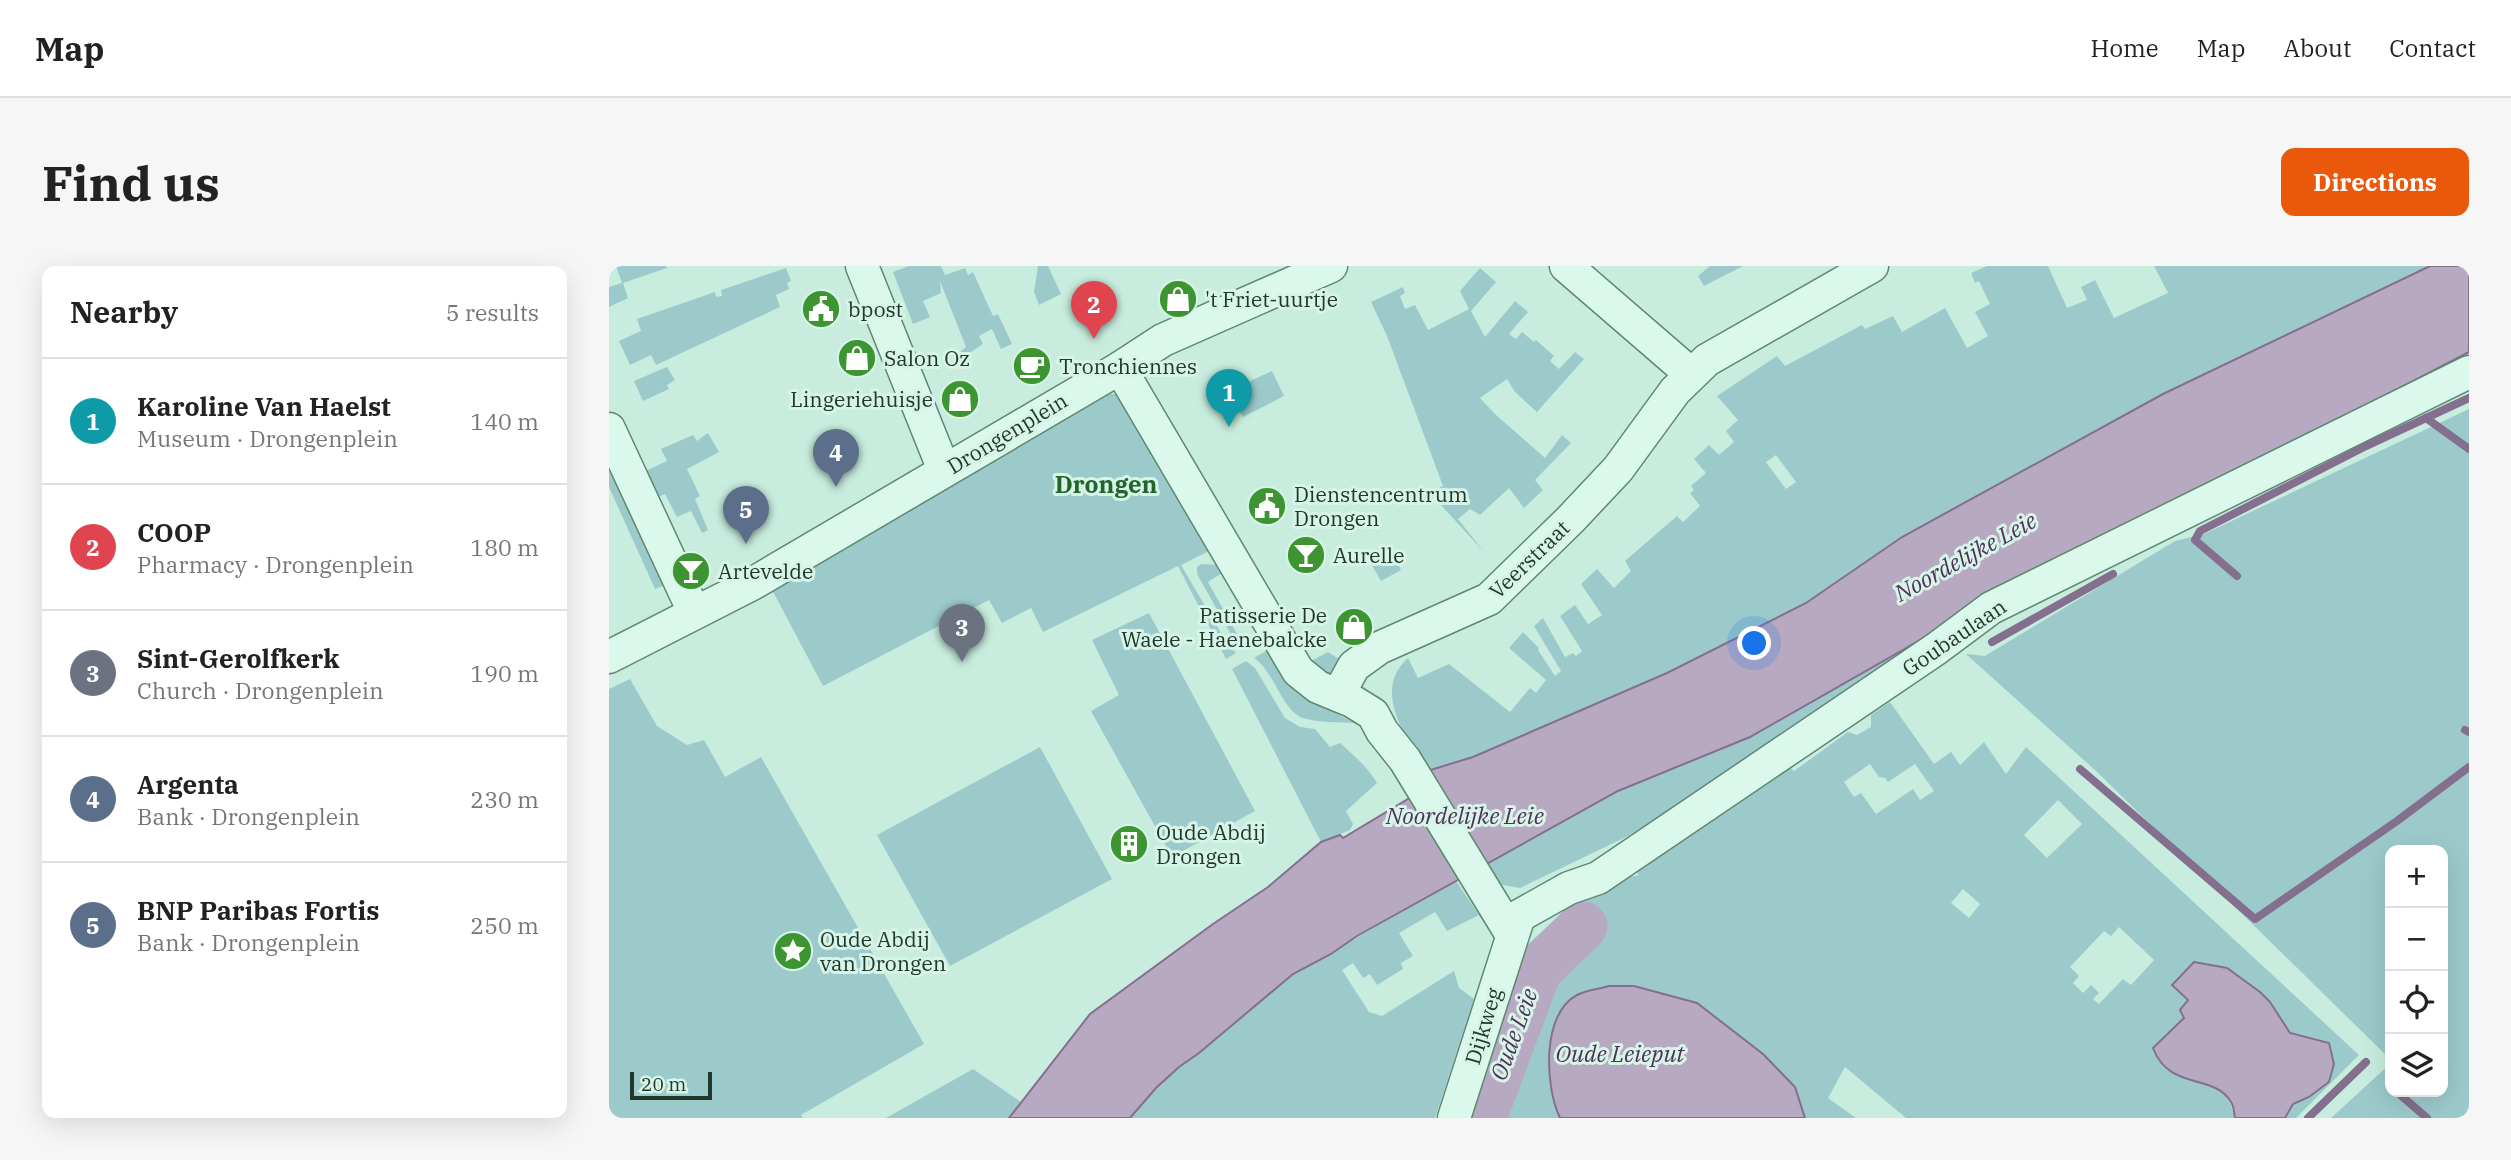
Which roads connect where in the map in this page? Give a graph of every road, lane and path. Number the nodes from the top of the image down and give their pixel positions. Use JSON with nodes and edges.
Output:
{"nodes":[{"id":1,"x":862,"y":266,"type":"edge"},
{"id":2,"x":1331,"y":266,"type":"edge"},
{"id":3,"x":1566,"y":266,"type":"edge"},
{"id":4,"x":1873,"y":266,"type":"edge"},
{"id":5,"x":1120,"y":368,"type":"junction"},
{"id":6,"x":2469,"y":372,"type":"edge"},
{"id":7,"x":1691,"y":374,"type":"junction"},
{"id":8,"x":609,"y":429,"type":"edge"},
{"id":9,"x":944,"y":470,"type":"junction"},
{"id":10,"x":694,"y":612,"type":"junction"},
{"id":11,"x":609,"y":657,"type":"edge"},
{"id":12,"x":1338,"y":695,"type":"junction"},
{"id":13,"x":1512,"y":935,"type":"junction"},
{"id":14,"x":1454,"y":1118,"type":"edge"}],
"edges":[{"from":1,"to":9,"type":"street"},
{"from":2,"to":5,"type":"street","name":"Drongenplein"},
{"from":3,"to":7,"type":"street"},
{"from":4,"to":7,"type":"street","name":"Veerstraat"},
{"from":5,"to":9,"type":"street","name":"Drongenplein"},
{"from":5,"to":12,"type":"street"},
{"from":6,"to":13,"type":"street","name":"Goubaulaan"},
{"from":7,"to":12,"type":"street","name":"Veerstraat"},
{"from":8,"to":10,"type":"street"},
{"from":9,"to":10,"type":"street","name":"Drongenplein"},
{"from":10,"to":11,"type":"street","name":"Drongenplein"},
{"from":12,"to":13,"type":"street"},
{"from":13,"to":14,"type":"street","name":"Dijkweg"}]}
